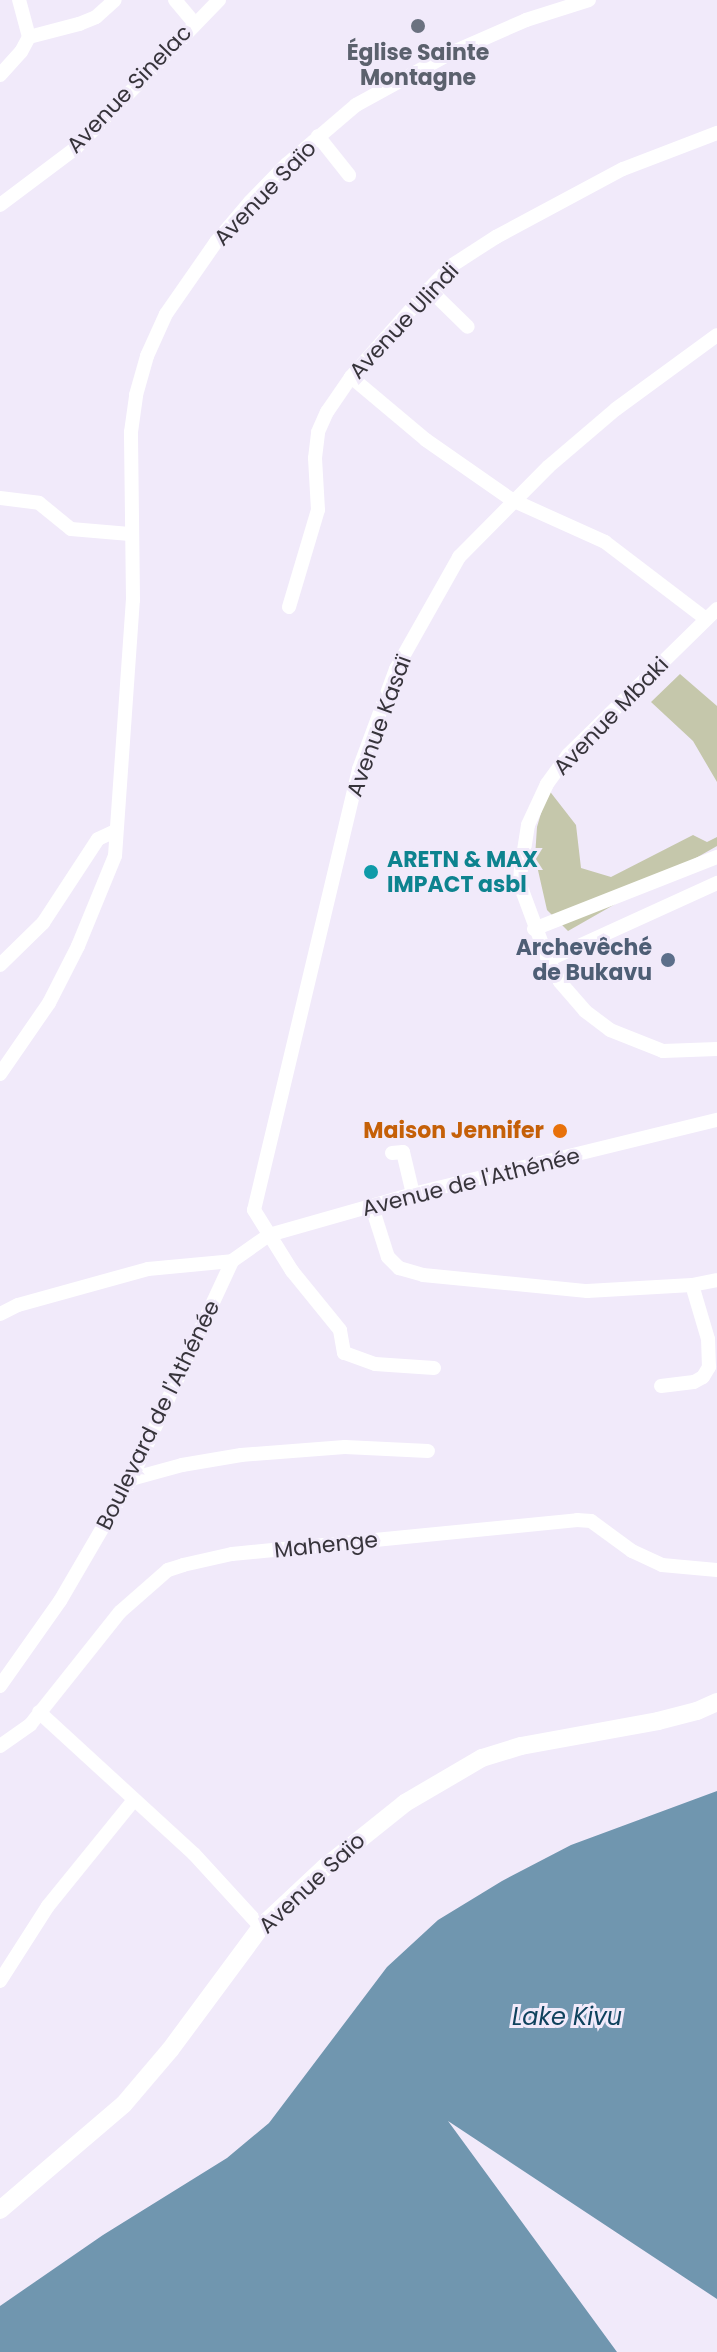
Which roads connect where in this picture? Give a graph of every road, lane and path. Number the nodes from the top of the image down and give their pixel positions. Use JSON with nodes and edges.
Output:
{"nodes":[{"id":1,"x":19,"y":0,"type":"edge"},
{"id":2,"x":115,"y":0,"type":"edge"},
{"id":3,"x":175,"y":0,"type":"edge"},
{"id":4,"x":219,"y":0,"type":"edge"},
{"id":5,"x":589,"y":0,"type":"edge"},
{"id":6,"x":194,"y":23,"type":"junction"},
{"id":7,"x":29,"y":37,"type":"junction"},
{"id":8,"x":0,"y":75,"type":"edge"},
{"id":9,"x":717,"y":133,"type":"edge"},
{"id":10,"x":318,"y":136,"type":"junction"},
{"id":11,"x":349,"y":175,"type":"dead end"},
{"id":12,"x":0,"y":205,"type":"edge"},
{"id":13,"x":429,"y":289,"type":"junction"},
{"id":14,"x":468,"y":327,"type":"dead end"},
{"id":15,"x":717,"y":335,"type":"edge"},
{"id":16,"x":351,"y":377,"type":"junction"},
{"id":17,"x":0,"y":498,"type":"edge"},
{"id":18,"x":512,"y":500,"type":"junction"},
{"id":19,"x":130,"y":534,"type":"junction"},
{"id":20,"x":289,"y":607,"type":"dead end"},
{"id":21,"x":711,"y":614,"type":"edge"},
{"id":22,"x":115,"y":831,"type":"junction"},
{"id":23,"x":717,"y":857,"type":"edge"},
{"id":24,"x":717,"y":883,"type":"edge"},
{"id":25,"x":623,"y":893,"type":"junction"},
{"id":26,"x":634,"y":918,"type":"junction"},
{"id":27,"x":534,"y":929,"type":"junction"},
{"id":28,"x":7,"y":952,"type":"edge"},
{"id":29,"x":548,"y":960,"type":"junction"},
{"id":30,"x":0,"y":965,"type":"edge"},
{"id":31,"x":717,"y":1049,"type":"edge"},
{"id":32,"x":0,"y":1074,"type":"edge"},
{"id":33,"x":717,"y":1120,"type":"edge"},
{"id":34,"x":392,"y":1153,"type":"dead end"},
{"id":35,"x":413,"y":1194,"type":"junction"},
{"id":36,"x":372,"y":1207,"type":"junction"},
{"id":37,"x":269,"y":1235,"type":"junction"},
{"id":38,"x":232,"y":1261,"type":"junction"},
{"id":39,"x":717,"y":1280,"type":"edge"},
{"id":40,"x":692,"y":1285,"type":"junction"},
{"id":41,"x":0,"y":1314,"type":"edge"},
{"id":42,"x":434,"y":1368,"type":"dead end"},
{"id":43,"x":661,"y":1386,"type":"dead end"},
{"id":44,"x":428,"y":1451,"type":"dead end"},
{"id":45,"x":131,"y":1479,"type":"junction"},
{"id":46,"x":717,"y":1570,"type":"edge"},
{"id":47,"x":0,"y":1686,"type":"edge"},
{"id":48,"x":717,"y":1702,"type":"edge"},
{"id":49,"x":39,"y":1712,"type":"junction"},
{"id":50,"x":0,"y":1746,"type":"edge"},
{"id":51,"x":133,"y":1801,"type":"junction"},
{"id":52,"x":261,"y":1927,"type":"junction"},
{"id":53,"x":0,"y":1981,"type":"edge"},
{"id":54,"x":0,"y":2210,"type":"edge"}],
"edges":[{"from":1,"to":7,"type":"street"},
{"from":2,"to":7,"type":"street"},
{"from":3,"to":6,"type":"street"},
{"from":4,"to":6,"type":"street","name":"Avenue Sinelac"},
{"from":5,"to":10,"type":"street","name":"Avenue Saïo"},
{"from":6,"to":12,"type":"street","name":"Avenue Sinelac"},
{"from":7,"to":8,"type":"street"},
{"from":9,"to":13,"type":"street","name":"Avenue Ulindi"},
{"from":10,"to":11,"type":"street"},
{"from":10,"to":19,"type":"street","name":"Avenue Saïo"},
{"from":13,"to":14,"type":"street"},
{"from":13,"to":16,"type":"street","name":"Avenue Ulindi"},
{"from":15,"to":18,"type":"street","name":"Avenue Kasaï"},
{"from":16,"to":18,"type":"street"},
{"from":16,"to":20,"type":"street","name":"Avenue Ulindi"},
{"from":17,"to":19,"type":"street"},
{"from":18,"to":21,"type":"street"},
{"from":18,"to":37,"type":"street","name":"Avenue Kasaï"},
{"from":19,"to":22,"type":"street","name":"Avenue Saïo"},
{"from":21,"to":27,"type":"street","name":"Avenue Mbaki"},
{"from":22,"to":28,"type":"street"},
{"from":22,"to":32,"type":"street","name":"Avenue Saïo"},
{"from":23,"to":25,"type":"street"},
{"from":24,"to":26,"type":"street"},
{"from":25,"to":26,"type":"street"},
{"from":25,"to":27,"type":"street"},
{"from":26,"to":29,"type":"street"},
{"from":27,"to":29,"type":"street","name":"Avenue Mbaki"},
{"from":28,"to":30,"type":"street"},
{"from":29,"to":31,"type":"street","name":"Avenue Mbaki"},
{"from":33,"to":35,"type":"street","name":"Avenue de l'Athénée"},
{"from":34,"to":35,"type":"street"},
{"from":35,"to":36,"type":"street","name":"Avenue de l'Athénée"},
{"from":36,"to":37,"type":"street","name":"Avenue de l'Athénée"},
{"from":36,"to":40,"type":"street"},
{"from":37,"to":38,"type":"street","name":"Avenue de l'Athénée"},
{"from":37,"to":42,"type":"street","name":"Avenue Kasaï"},
{"from":38,"to":41,"type":"street"},
{"from":38,"to":45,"type":"street","name":"Boulevard de l'Athénée"},
{"from":39,"to":40,"type":"street"},
{"from":40,"to":43,"type":"street"},
{"from":44,"to":45,"type":"street"},
{"from":45,"to":47,"type":"street","name":"Boulevard de l'Athénée"},
{"from":46,"to":49,"type":"street","name":"Mahenge"},
{"from":48,"to":52,"type":"street","name":"Avenue Saïo"},
{"from":49,"to":50,"type":"street","name":"Mahenge"},
{"from":49,"to":51,"type":"street"},
{"from":51,"to":52,"type":"street"},
{"from":51,"to":53,"type":"street"},
{"from":52,"to":54,"type":"street","name":"Avenue Saïo"}]}
